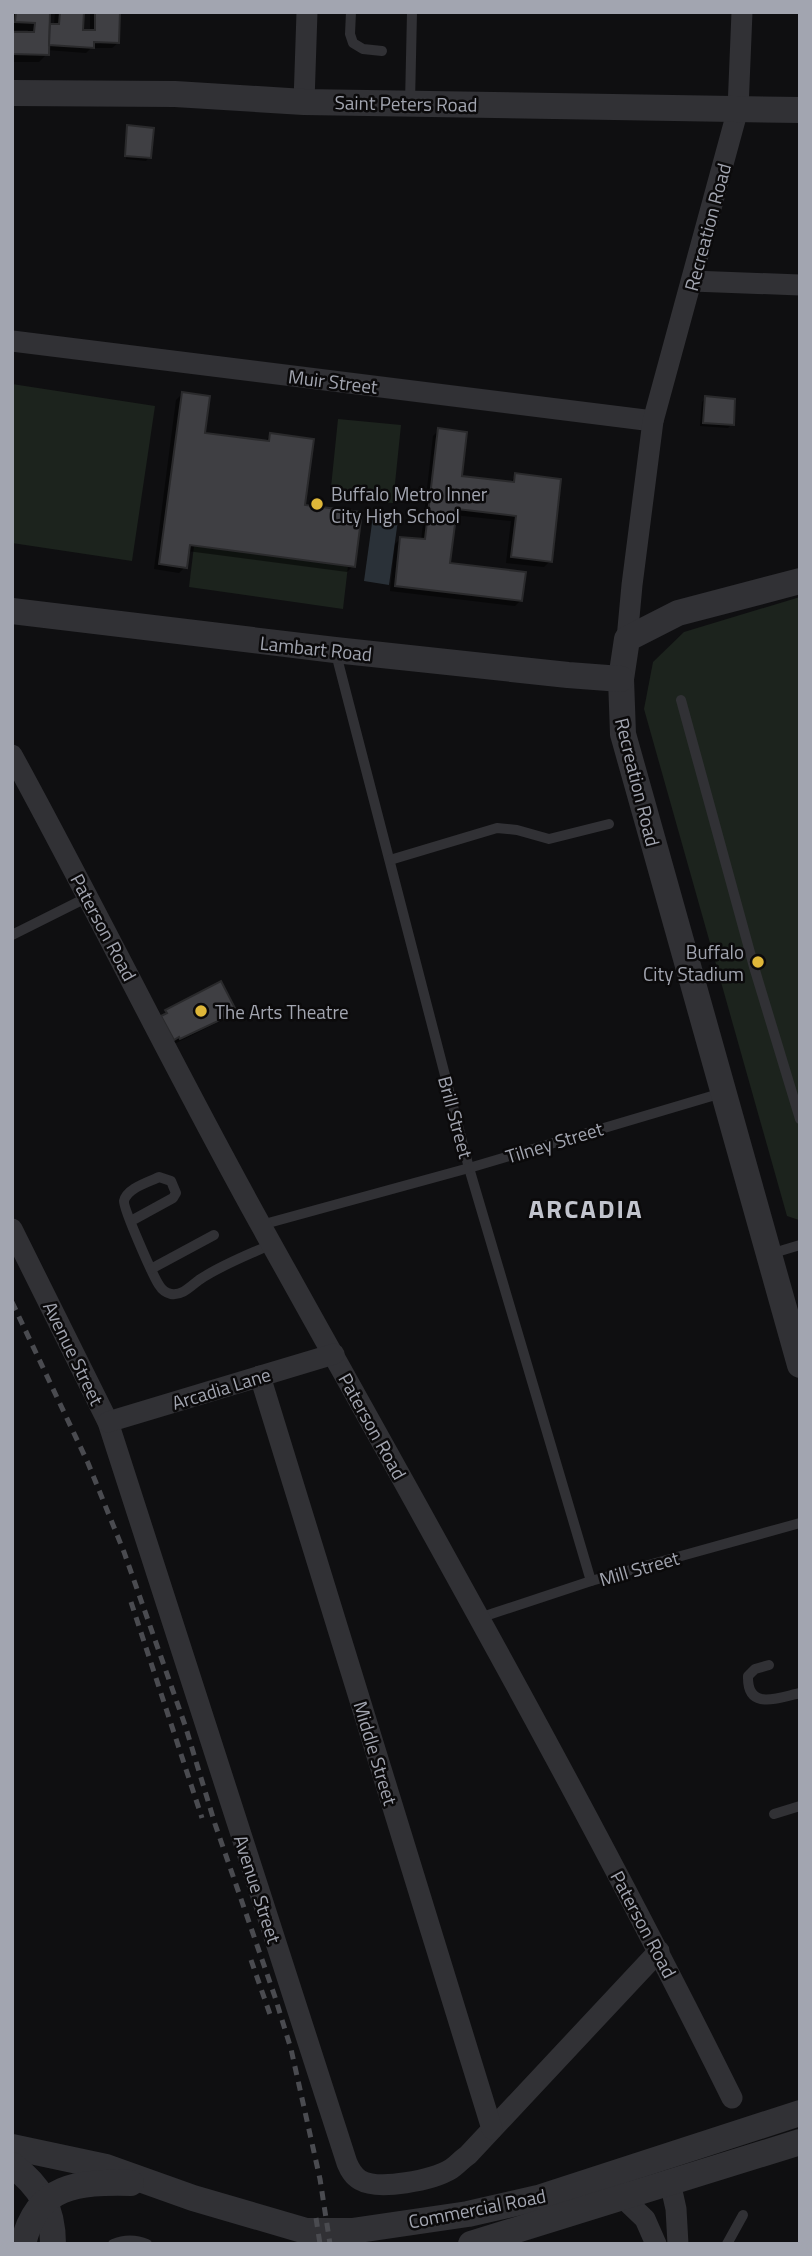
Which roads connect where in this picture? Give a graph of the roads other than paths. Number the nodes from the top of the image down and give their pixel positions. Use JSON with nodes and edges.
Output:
{"nodes":[{"id":1,"x":307,"y":12,"type":"edge"},
{"id":2,"x":351,"y":12,"type":"edge"},
{"id":3,"x":412,"y":12,"type":"edge"},
{"id":4,"x":742,"y":12,"type":"edge"},
{"id":5,"x":382,"y":51,"type":"dead end"},
{"id":6,"x":12,"y":93,"type":"edge"},
{"id":7,"x":304,"y":102,"type":"junction"},
{"id":8,"x":411,"y":103,"type":"junction"},
{"id":9,"x":738,"y":109,"type":"junction"},
{"id":10,"x":800,"y":110,"type":"edge"},
{"id":11,"x":692,"y":281,"type":"junction"},
{"id":12,"x":800,"y":285,"type":"edge"},
{"id":13,"x":12,"y":341,"type":"edge"},
{"id":14,"x":653,"y":421,"type":"junction"},
{"id":15,"x":800,"y":581,"type":"edge"},
{"id":16,"x":12,"y":611,"type":"edge"},
{"id":17,"x":627,"y":639,"type":"junction"},
{"id":18,"x":335,"y":650,"type":"junction"},
{"id":19,"x":621,"y":679,"type":"junction"},
{"id":20,"x":681,"y":699,"type":"dead end"},
{"id":21,"x":12,"y":755,"type":"edge"},
{"id":22,"x":609,"y":824,"type":"dead end"},
{"id":23,"x":390,"y":860,"type":"junction"},
{"id":24,"x":88,"y":897,"type":"junction"},
{"id":25,"x":12,"y":935,"type":"edge"},
{"id":26,"x":724,"y":1092,"type":"junction"},
{"id":27,"x":800,"y":1119,"type":"edge"},
{"id":28,"x":469,"y":1167,"type":"junction"},
{"id":29,"x":131,"y":1221,"type":"junction"},
{"id":30,"x":12,"y":1229,"type":"edge"},
{"id":31,"x":214,"y":1235,"type":"dead end"},
{"id":32,"x":266,"y":1235,"type":"junction"},
{"id":33,"x":800,"y":1245,"type":"edge"},
{"id":34,"x":770,"y":1254,"type":"junction"},
{"id":35,"x":151,"y":1269,"type":"junction"},
{"id":36,"x":334,"y":1354,"type":"junction"},
{"id":37,"x":800,"y":1365,"type":"edge"},
{"id":38,"x":260,"y":1377,"type":"junction"},
{"id":39,"x":108,"y":1422,"type":"junction"},
{"id":40,"x":800,"y":1523,"type":"edge"},
{"id":41,"x":591,"y":1581,"type":"junction"},
{"id":42,"x":479,"y":1618,"type":"junction"},
{"id":43,"x":769,"y":1665,"type":"dead end"},
{"id":44,"x":800,"y":1693,"type":"edge"},
{"id":45,"x":800,"y":1806,"type":"edge"},
{"id":46,"x":774,"y":1814,"type":"dead end"},
{"id":47,"x":659,"y":1951,"type":"junction"},
{"id":48,"x":732,"y":2098,"type":"dead end"},
{"id":49,"x":800,"y":2113,"type":"edge"},
{"id":50,"x":492,"y":2129,"type":"junction"},
{"id":51,"x":800,"y":2142,"type":"edge"},
{"id":52,"x":12,"y":2147,"type":"edge"},
{"id":53,"x":12,"y":2165,"type":"edge"},
{"id":54,"x":670,"y":2182,"type":"junction"},
{"id":55,"x":150,"y":2184,"type":"junction"},
{"id":56,"x":623,"y":2197,"type":"junction"},
{"id":57,"x":45,"y":2202,"type":"junction"},
{"id":58,"x":743,"y":2215,"type":"dead end"},
{"id":59,"x":23,"y":2244,"type":"edge"},
{"id":60,"x":52,"y":2244,"type":"edge"},
{"id":61,"x":113,"y":2244,"type":"edge"},
{"id":62,"x":147,"y":2244,"type":"edge"},
{"id":63,"x":471,"y":2244,"type":"edge"},
{"id":64,"x":656,"y":2244,"type":"edge"},
{"id":65,"x":678,"y":2244,"type":"edge"},
{"id":66,"x":727,"y":2244,"type":"edge"}],
"edges":[{"from":1,"to":7,"type":"street"},
{"from":2,"to":5,"type":"lane"},
{"from":3,"to":8,"type":"lane"},
{"from":4,"to":9,"type":"street","name":"Recreation Road"},
{"from":6,"to":7,"type":"street","name":"Saint Peters Road"},
{"from":7,"to":8,"type":"street","name":"Saint Peters Road"},
{"from":8,"to":9,"type":"street","name":"Saint Peters Road"},
{"from":9,"to":10,"type":"street","name":"Saint Peters Road"},
{"from":9,"to":11,"type":"street","name":"Recreation Road"},
{"from":11,"to":12,"type":"street"},
{"from":11,"to":14,"type":"street","name":"Recreation Road"},
{"from":13,"to":14,"type":"street","name":"Muir Street"},
{"from":14,"to":17,"type":"street","name":"Recreation Road"},
{"from":15,"to":17,"type":"street"},
{"from":16,"to":18,"type":"street","name":"Lambart Road"},
{"from":17,"to":19,"type":"street","name":"Recreation Road"},
{"from":18,"to":19,"type":"street","name":"Lambart Road"},
{"from":18,"to":23,"type":"lane","name":"Brill Street"},
{"from":19,"to":26,"type":"street","name":"Recreation Road"},
{"from":20,"to":27,"type":"lane"},
{"from":21,"to":24,"type":"street","name":"Paterson Road"},
{"from":22,"to":23,"type":"lane"},
{"from":23,"to":28,"type":"lane","name":"Brill Street"},
{"from":24,"to":25,"type":"lane"},
{"from":24,"to":32,"type":"street","name":"Paterson Road"},
{"from":26,"to":28,"type":"lane","name":"Tilney Street"},
{"from":26,"to":34,"type":"street","name":"Recreation Road"},
{"from":28,"to":32,"type":"lane","name":"Tilney Street"},
{"from":28,"to":41,"type":"lane","name":"Brill Street"},
{"from":29,"to":29,"type":"lane"},
{"from":29,"to":35,"type":"lane"},
{"from":30,"to":39,"type":"street","name":"Avenue Street"},
{"from":31,"to":35,"type":"lane"},
{"from":32,"to":35,"type":"lane","name":"Tilney Street"},
{"from":32,"to":36,"type":"street","name":"Paterson Road"},
{"from":33,"to":34,"type":"lane"},
{"from":34,"to":37,"type":"street","name":"Recreation Road"},
{"from":36,"to":38,"type":"street","name":"Arcadia Lane"},
{"from":36,"to":42,"type":"street","name":"Paterson Road"},
{"from":38,"to":39,"type":"street","name":"Arcadia Lane"},
{"from":38,"to":50,"type":"street","name":"Middle Street"},
{"from":39,"to":50,"type":"street","name":"Avenue Street"},
{"from":40,"to":41,"type":"lane","name":"Mill Street"},
{"from":41,"to":42,"type":"lane","name":"Mill Street"},
{"from":42,"to":47,"type":"street","name":"Paterson Road"},
{"from":43,"to":44,"type":"lane"},
{"from":45,"to":46,"type":"lane"},
{"from":47,"to":48,"type":"street","name":"Paterson Road"},
{"from":47,"to":50,"type":"street","name":"Avenue Street"},
{"from":49,"to":55,"type":"street","name":"Commercial Road"},
{"from":51,"to":54,"type":"street","name":"Commercial Road"},
{"from":52,"to":55,"type":"street"},
{"from":53,"to":57,"type":"street"},
{"from":54,"to":56,"type":"street","name":"Commercial Road"},
{"from":54,"to":65,"type":"street"},
{"from":55,"to":57,"type":"street"},
{"from":56,"to":63,"type":"street","name":"Commercial Road"},
{"from":56,"to":64,"type":"street"},
{"from":57,"to":59,"type":"street"},
{"from":57,"to":60,"type":"street"},
{"from":58,"to":66,"type":"lane"},
{"from":61,"to":62,"type":"lane"}]}
